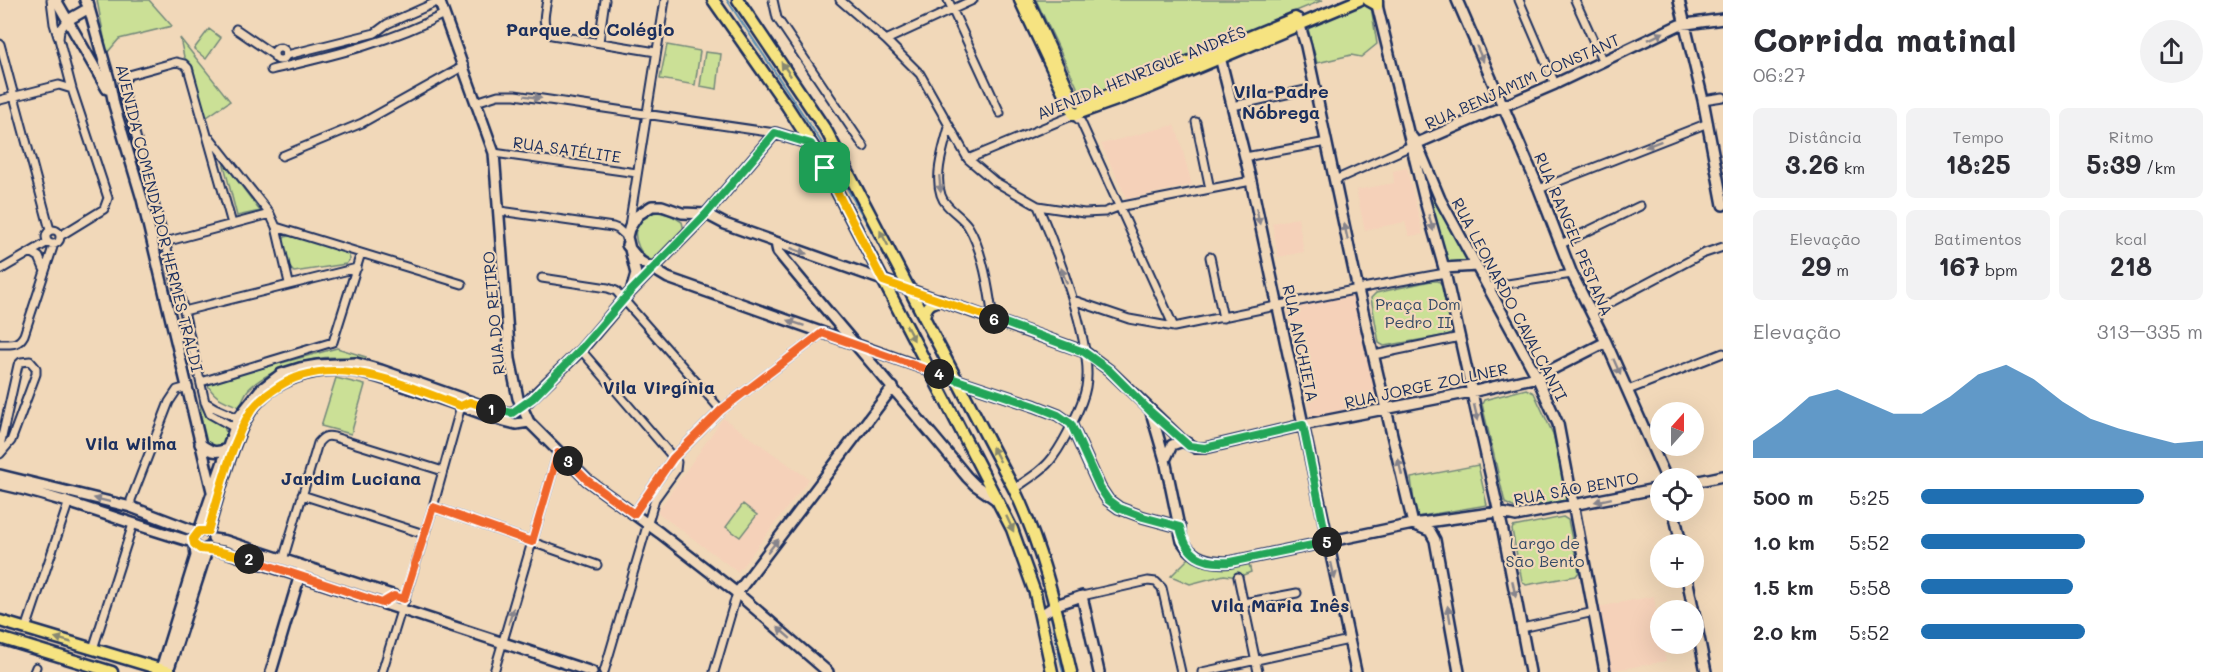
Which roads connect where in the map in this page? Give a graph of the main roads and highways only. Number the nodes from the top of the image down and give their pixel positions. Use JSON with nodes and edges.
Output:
{"nodes":[{"id":1,"x":56,"y":0,"type":"edge"},
{"id":2,"x":713,"y":0,"type":"edge"},
{"id":3,"x":738,"y":0,"type":"edge"},
{"id":4,"x":1020,"y":0,"type":"edge"},
{"id":5,"x":1028,"y":0,"type":"edge"},
{"id":6,"x":1340,"y":0,"type":"edge"},
{"id":7,"x":1359,"y":0,"type":"edge"},
{"id":8,"x":1456,"y":0,"type":"edge"},
{"id":9,"x":1679,"y":0,"type":"edge"},
{"id":10,"x":439,"y":1,"type":"edge"},
{"id":11,"x":1374,"y":2,"type":"edge"},
{"id":12,"x":87,"y":3,"type":"edge"},
{"id":13,"x":1723,"y":19,"type":"edge"},
{"id":14,"x":68,"y":20,"type":"junction"},
{"id":15,"x":1298,"y":20,"type":"junction"},
{"id":16,"x":1684,"y":26,"type":"junction"},
{"id":17,"x":1240,"y":40,"type":"junction"},
{"id":18,"x":1220,"y":57,"type":"junction"},
{"id":19,"x":1136,"y":88,"type":"junction"},
{"id":20,"x":114,"y":105,"type":"junction"},
{"id":21,"x":1083,"y":106,"type":"junction"},
{"id":22,"x":1503,"y":106,"type":"junction"},
{"id":23,"x":800,"y":124,"type":"junction"},
{"id":24,"x":775,"y":133,"type":"junction"},
{"id":25,"x":811,"y":144,"type":"junction"},
{"id":26,"x":1414,"y":145,"type":"junction"},
{"id":27,"x":1440,"y":199,"type":"junction"},
{"id":28,"x":1425,"y":201,"type":"junction"},
{"id":29,"x":1723,"y":205,"type":"edge"},
{"id":30,"x":682,"y":213,"type":"junction"},
{"id":31,"x":706,"y":214,"type":"junction"},
{"id":32,"x":629,"y":233,"type":"junction"},
{"id":33,"x":688,"y":233,"type":"junction"},
{"id":34,"x":776,"y":243,"type":"junction"},
{"id":35,"x":1477,"y":266,"type":"junction"},
{"id":36,"x":654,"y":268,"type":"junction"},
{"id":37,"x":1445,"y":271,"type":"junction"},
{"id":38,"x":885,"y":282,"type":"junction"},
{"id":39,"x":907,"y":289,"type":"junction"},
{"id":40,"x":628,"y":295,"type":"junction"},
{"id":41,"x":940,"y":300,"type":"junction"},
{"id":42,"x":924,"y":318,"type":"junction"},
{"id":43,"x":1606,"y":342,"type":"junction"},
{"id":44,"x":853,"y":344,"type":"junction"},
{"id":45,"x":930,"y":371,"type":"junction"},
{"id":46,"x":1537,"y":377,"type":"junction"},
{"id":47,"x":957,"y":380,"type":"junction"},
{"id":48,"x":893,"y":387,"type":"junction"},
{"id":49,"x":1471,"y":392,"type":"junction"},
{"id":50,"x":466,"y":404,"type":"junction"},
{"id":51,"x":522,"y":407,"type":"junction"},
{"id":52,"x":1387,"y":408,"type":"junction"},
{"id":53,"x":1151,"y":412,"type":"junction"},
{"id":54,"x":530,"y":422,"type":"junction"},
{"id":55,"x":1303,"y":425,"type":"junction"},
{"id":56,"x":1183,"y":441,"type":"junction"},
{"id":57,"x":200,"y":444,"type":"junction"},
{"id":58,"x":226,"y":449,"type":"junction"},
{"id":59,"x":1165,"y":460,"type":"junction"},
{"id":60,"x":1662,"y":468,"type":"edge"},
{"id":61,"x":982,"y":470,"type":"junction"},
{"id":62,"x":0,"y":474,"type":"edge"},
{"id":63,"x":1723,"y":476,"type":"edge"},
{"id":64,"x":967,"y":477,"type":"junction"},
{"id":65,"x":1704,"y":480,"type":"edge"},
{"id":66,"x":29,"y":481,"type":"junction"},
{"id":67,"x":0,"y":483,"type":"edge"},
{"id":68,"x":1650,"y":490,"type":"edge"},
{"id":69,"x":67,"y":491,"type":"junction"},
{"id":70,"x":212,"y":491,"type":"junction"},
{"id":71,"x":998,"y":501,"type":"junction"},
{"id":72,"x":68,"y":504,"type":"junction"},
{"id":73,"x":1573,"y":506,"type":"junction"},
{"id":74,"x":131,"y":507,"type":"junction"},
{"id":75,"x":1558,"y":509,"type":"junction"},
{"id":76,"x":1498,"y":512,"type":"junction"},
{"id":77,"x":1516,"y":516,"type":"junction"},
{"id":78,"x":1575,"y":517,"type":"junction"},
{"id":79,"x":133,"y":524,"type":"junction"},
{"id":80,"x":1413,"y":524,"type":"junction"},
{"id":81,"x":1180,"y":527,"type":"junction"},
{"id":82,"x":1503,"y":531,"type":"junction"},
{"id":83,"x":202,"y":540,"type":"junction"},
{"id":84,"x":1327,"y":543,"type":"junction"},
{"id":85,"x":302,"y":566,"type":"junction"},
{"id":86,"x":300,"y":576,"type":"junction"},
{"id":87,"x":1689,"y":588,"type":"edge"},
{"id":88,"x":737,"y":593,"type":"junction"},
{"id":89,"x":394,"y":596,"type":"junction"},
{"id":90,"x":404,"y":599,"type":"road end"},
{"id":91,"x":382,"y":603,"type":"junction"},
{"id":92,"x":1049,"y":609,"type":"junction"},
{"id":93,"x":0,"y":621,"type":"edge"},
{"id":94,"x":27,"y":629,"type":"junction"},
{"id":95,"x":3,"y":639,"type":"edge"},
{"id":96,"x":165,"y":671,"type":"edge"},
{"id":97,"x":112,"y":672,"type":"edge"},
{"id":98,"x":271,"y":672,"type":"edge"},
{"id":99,"x":592,"y":672,"type":"edge"},
{"id":100,"x":827,"y":672,"type":"edge"},
{"id":101,"x":1052,"y":672,"type":"edge"},
{"id":102,"x":1071,"y":672,"type":"edge"},
{"id":103,"x":1099,"y":672,"type":"edge"},
{"id":104,"x":1356,"y":672,"type":"edge"},
{"id":105,"x":1459,"y":672,"type":"edge"},
{"id":106,"x":1530,"y":672,"type":"edge"},
{"id":107,"x":1605,"y":672,"type":"edge"},
{"id":108,"x":1706,"y":672,"type":"edge"}],
"edges":[{"from":1,"to":14,"type":"main road"},
{"from":2,"to":23,"type":"main road"},
{"from":39,"to":3,"type":"main road","one_way":true},
{"from":4,"to":21,"type":"main road","name":"AVENIDA HENRIQUE ANDRÉS"},
{"from":5,"to":21,"type":"main road"},
{"from":6,"to":15,"type":"main road","name":"AVENIDA HENRIQUE ANDRÉS"},
{"from":7,"to":15,"type":"main road","name":"AVENIDA HENRIQUE ANDRÉS"},
{"from":8,"to":22,"type":"main road","name":"RUA RANGEL PESTANA","one_way":true},
{"from":9,"to":16,"type":"main road"},
{"from":10,"to":51,"type":"main road","name":"RUA DO RETIRO"},
{"from":11,"to":26,"type":"main road"},
{"from":12,"to":14,"type":"main road"},
{"from":12,"to":20,"type":"main road","name":"AVENIDA COMENDADOR HERMES TRALDI"},
{"from":13,"to":16,"type":"main road","name":"RUA BENJAMIM CONSTANT"},
{"from":14,"to":20,"type":"main road"},
{"from":15,"to":17,"type":"main road","name":"AVENIDA HENRIQUE ANDRÉS"},
{"from":15,"to":18,"type":"main road","name":"AVENIDA HENRIQUE ANDRÉS"},
{"from":52,"to":15,"type":"main road","one_way":true},
{"from":22,"to":16,"type":"main road","name":"RUA BENJAMIM CONSTANT","one_way":true},
{"from":16,"to":29,"type":"main road"},
{"from":17,"to":18,"type":"main road"},
{"from":17,"to":19,"type":"main road","name":"AVENIDA HENRIQUE ANDRÉS"},
{"from":18,"to":19,"type":"main road","name":"AVENIDA HENRIQUE ANDRÉS"},
{"from":18,"to":55,"type":"main road","name":"RUA ANCHIETA","one_way":true},
{"from":19,"to":21,"type":"main road","name":"AVENIDA HENRIQUE ANDRÉS"},
{"from":20,"to":57,"type":"main road","name":"AVENIDA COMENDADOR HERMES TRALDI"},
{"from":22,"to":26,"type":"main road","name":"RUA BENJAMIM CONSTANT"},
{"from":22,"to":43,"type":"main road","name":"RUA RANGEL PESTANA"},
{"from":23,"to":24,"type":"main road"},
{"from":23,"to":25,"type":"main road"},
{"from":24,"to":25,"type":"main road"},
{"from":24,"to":31,"type":"main road"},
{"from":25,"to":38,"type":"main road"},
{"from":26,"to":27,"type":"main road","name":"RUA LEONARDO CAVALCANTI"},
{"from":26,"to":28,"type":"main road"},
{"from":27,"to":28,"type":"main road"},
{"from":27,"to":35,"type":"main road","name":"RUA LEONARDO CAVALCANTI"},
{"from":28,"to":37,"type":"main road","one_way":true},
{"from":30,"to":31,"type":"main road"},
{"from":30,"to":32,"type":"main road"},
{"from":30,"to":33,"type":"main road"},
{"from":31,"to":33,"type":"main road"},
{"from":31,"to":34,"type":"main road"},
{"from":32,"to":36,"type":"main road"},
{"from":32,"to":40,"type":"main road"},
{"from":33,"to":36,"type":"main road"},
{"from":34,"to":38,"type":"main road","one_way":true},
{"from":34,"to":44,"type":"main road"},
{"from":35,"to":37,"type":"main road"},
{"from":35,"to":46,"type":"main road","name":"RUA LEONARDO CAVALCANTI"},
{"from":36,"to":40,"type":"main road"},
{"from":44,"to":36,"type":"main road","one_way":true},
{"from":37,"to":49,"type":"main road"},
{"from":38,"to":39,"type":"main road"},
{"from":38,"to":45,"type":"main road","one_way":true},
{"from":39,"to":41,"type":"main road"},
{"from":39,"to":42,"type":"main road"},
{"from":40,"to":51,"type":"main road"},
{"from":41,"to":42,"type":"main road"},
{"from":41,"to":53,"type":"main road"},
{"from":42,"to":47,"type":"main road"},
{"from":43,"to":46,"type":"main road","name":"RUA JORGE ZOLLNER"},
{"from":43,"to":60,"type":"main road","name":"RUA RANGEL PESTANA","one_way":true},
{"from":44,"to":45,"type":"main road"},
{"from":44,"to":48,"type":"main road"},
{"from":45,"to":47,"type":"main road"},
{"from":45,"to":61,"type":"main road"},
{"from":46,"to":49,"type":"main road","name":"RUA JORGE ZOLLNER"},
{"from":46,"to":73,"type":"main road","name":"RUA LEONARDO CAVALCANTI"},
{"from":47,"to":81,"type":"main road"},
{"from":92,"to":47,"type":"main road","one_way":true},
{"from":48,"to":64,"type":"main road"},
{"from":88,"to":48,"type":"main road","one_way":true},
{"from":49,"to":52,"type":"main road","name":"RUA JORGE ZOLLNER"},
{"from":49,"to":76,"type":"main road","one_way":true},
{"from":50,"to":51,"type":"main road"},
{"from":50,"to":54,"type":"main road"},
{"from":50,"to":58,"type":"main road"},
{"from":50,"to":83,"type":"main road"},
{"from":51,"to":54,"type":"main road","name":"RUA DO RETIRO"},
{"from":52,"to":55,"type":"main road","name":"RUA JORGE ZOLLNER"},
{"from":80,"to":52,"type":"main road","one_way":true},
{"from":53,"to":56,"type":"main road"},
{"from":53,"to":59,"type":"main road"},
{"from":54,"to":88,"type":"main road","name":"RUA DO RETIRO"},
{"from":55,"to":56,"type":"main road","name":"RUA JORGE ZOLLNER"},
{"from":55,"to":84,"type":"main road","name":"RUA ANCHIETA"},
{"from":56,"to":59,"type":"main road"},
{"from":57,"to":58,"type":"main road"},
{"from":57,"to":70,"type":"main road","name":"AVENIDA COMENDADOR HERMES TRALDI"},
{"from":58,"to":70,"type":"main road"},
{"from":59,"to":81,"type":"main road"},
{"from":61,"to":64,"type":"main road"},
{"from":61,"to":71,"type":"main road"},
{"from":62,"to":66,"type":"main road"},
{"from":63,"to":65,"type":"main road"},
{"from":64,"to":71,"type":"main road"},
{"from":66,"to":67,"type":"main road"},
{"from":66,"to":69,"type":"main road"},
{"from":67,"to":72,"type":"main road"},
{"from":68,"to":73,"type":"main road","name":"RUA SÃO BENTO","one_way":true},
{"from":69,"to":72,"type":"main road"},
{"from":74,"to":69,"type":"main road","one_way":true},
{"from":70,"to":83,"type":"main road"},
{"from":71,"to":92,"type":"main road","one_way":true},
{"from":72,"to":79,"type":"main road"},
{"from":73,"to":75,"type":"main road","name":"RUA SÃO BENTO"},
{"from":73,"to":78,"type":"main road","name":"RUA LEONARDO CAVALCANTI"},
{"from":74,"to":79,"type":"main road"},
{"from":74,"to":83,"type":"main road"},
{"from":75,"to":77,"type":"main road","name":"RUA SÃO BENTO"},
{"from":75,"to":78,"type":"main road"},
{"from":76,"to":77,"type":"main road","name":"RUA SÃO BENTO"},
{"from":76,"to":80,"type":"main road"},
{"from":76,"to":82,"type":"main road"},
{"from":77,"to":82,"type":"main road"},
{"from":78,"to":107,"type":"main road","name":"RUA LEONARDO CAVALCANTI"},
{"from":79,"to":83,"type":"main road"},
{"from":80,"to":84,"type":"main road"},
{"from":105,"to":80,"type":"main road","one_way":true},
{"from":81,"to":84,"type":"main road"},
{"from":82,"to":106,"type":"main road","one_way":true},
{"from":83,"to":85,"type":"main road"},
{"from":83,"to":86,"type":"main road"},
{"from":83,"to":96,"type":"main road"},
{"from":84,"to":104,"type":"main road","name":"RUA ANCHIETA","one_way":true},
{"from":85,"to":86,"type":"main road"},
{"from":85,"to":89,"type":"main road"},
{"from":86,"to":91,"type":"main road"},
{"from":86,"to":98,"type":"main road"},
{"from":87,"to":108,"type":"main road"},
{"from":100,"to":88,"type":"main road","name":"RUA DO RETIRO","one_way":true},
{"from":89,"to":90,"type":"main road"},
{"from":89,"to":91,"type":"main road"},
{"from":91,"to":99,"type":"main road"},
{"from":92,"to":101,"type":"main road"},
{"from":92,"to":102,"type":"main road"},
{"from":92,"to":103,"type":"main road"},
{"from":93,"to":94,"type":"main road"},
{"from":94,"to":95,"type":"main road"},
{"from":96,"to":94,"type":"main road","one_way":true},
{"from":95,"to":97,"type":"main road"}]}
